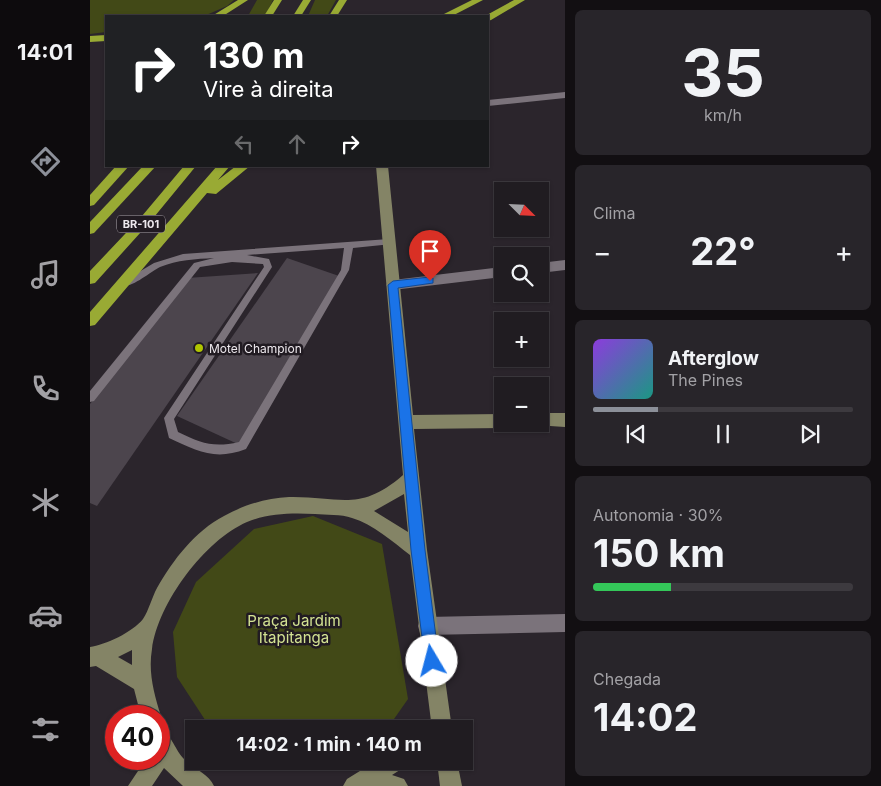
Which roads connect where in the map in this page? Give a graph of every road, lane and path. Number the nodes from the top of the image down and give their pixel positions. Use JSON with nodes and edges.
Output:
{"nodes":[{"id":1,"x":246,"y":0,"type":"edge"},
{"id":2,"x":278,"y":0,"type":"edge"},
{"id":3,"x":307,"y":0,"type":"edge"},
{"id":4,"x":343,"y":0,"type":"edge"},
{"id":5,"x":479,"y":0,"type":"edge"},
{"id":6,"x":521,"y":0,"type":"edge"},
{"id":7,"x":219,"y":15,"type":"edge"},
{"id":8,"x":237,"y":15,"type":"edge"},
{"id":9,"x":269,"y":15,"type":"edge"},
{"id":10,"x":298,"y":15,"type":"edge"},
{"id":11,"x":334,"y":15,"type":"edge"},
{"id":12,"x":447,"y":15,"type":"edge"},
{"id":13,"x":489,"y":17,"type":"edge"},
{"id":14,"x":105,"y":38,"type":"edge"},
{"id":15,"x":90,"y":39,"type":"edge"},
{"id":16,"x":565,"y":95,"type":"edge"},
{"id":17,"x":489,"y":103,"type":"edge"},
{"id":18,"x":122,"y":167,"type":"edge"},
{"id":19,"x":149,"y":167,"type":"edge"},
{"id":20,"x":189,"y":167,"type":"edge"},
{"id":21,"x":223,"y":167,"type":"edge"},
{"id":22,"x":243,"y":167,"type":"edge"},
{"id":23,"x":382,"y":167,"type":"edge"},
{"id":24,"x":90,"y":202,"type":"edge"},
{"id":25,"x":175,"y":222,"type":"junction"},
{"id":26,"x":90,"y":230,"type":"edge"},
{"id":27,"x":389,"y":242,"type":"junction"},
{"id":28,"x":349,"y":244,"type":"junction"},
{"id":29,"x":565,"y":265,"type":"edge"},
{"id":30,"x":549,"y":267,"type":"edge"},
{"id":31,"x":494,"y":273,"type":"edge"},
{"id":32,"x":90,"y":280,"type":"edge"},
{"id":33,"x":393,"y":285,"type":"junction"},
{"id":34,"x":118,"y":288,"type":"junction"},
{"id":35,"x":90,"y":321,"type":"edge"},
{"id":36,"x":90,"y":398,"type":"edge"},
{"id":37,"x":549,"y":420,"type":"edge"},
{"id":38,"x":565,"y":420,"type":"edge"},
{"id":39,"x":494,"y":421,"type":"edge"},
{"id":40,"x":407,"y":422,"type":"junction"},
{"id":41,"x":412,"y":477,"type":"junction"},
{"id":42,"x":353,"y":509,"type":"junction"},
{"id":43,"x":418,"y":550,"type":"junction"},
{"id":44,"x":565,"y":622,"type":"edge"},
{"id":45,"x":149,"y":626,"type":"junction"},
{"id":46,"x":427,"y":626,"type":"junction"},
{"id":47,"x":94,"y":657,"type":"edge"},
{"id":48,"x":142,"y":683,"type":"junction"},
{"id":49,"x":148,"y":705,"type":"edge"},
{"id":50,"x":437,"y":720,"type":"edge"},
{"id":51,"x":170,"y":761,"type":"edge"},
{"id":52,"x":149,"y":770,"type":"edge"},
{"id":53,"x":381,"y":770,"type":"edge"},
{"id":54,"x":448,"y":770,"type":"edge"},
{"id":55,"x":356,"y":785,"type":"edge"},
{"id":56,"x":140,"y":786,"type":"edge"},
{"id":57,"x":200,"y":786,"type":"edge"},
{"id":58,"x":397,"y":786,"type":"edge"},
{"id":59,"x":451,"y":786,"type":"edge"}],
"edges":[{"from":1,"to":7,"type":"highway"},
{"from":1,"to":8,"type":"highway"},
{"from":2,"to":9,"type":"highway"},
{"from":3,"to":10,"type":"highway"},
{"from":4,"to":11,"type":"highway"},
{"from":5,"to":12,"type":"highway"},
{"from":6,"to":13,"type":"highway"},
{"from":14,"to":15,"type":"highway"},
{"from":16,"to":17,"type":"street"},
{"from":18,"to":24,"type":"highway"},
{"from":19,"to":26,"type":"highway","number":"BR-101"},
{"from":20,"to":32,"type":"highway","number":"BR-101"},
{"from":21,"to":25,"type":"highway","number":"BR-101"},
{"from":22,"to":25,"type":"highway"},
{"from":23,"to":27,"type":"street"},
{"from":25,"to":34,"type":"highway","number":"BR-101"},
{"from":27,"to":28,"type":"lane"},
{"from":27,"to":33,"type":"street"},
{"from":28,"to":34,"type":"lane"},
{"from":28,"to":36,"type":"lane"},
{"from":29,"to":30,"type":"street"},
{"from":31,"to":33,"type":"street"},
{"from":33,"to":40,"type":"street"},
{"from":34,"to":35,"type":"highway","number":"BR-101"},
{"from":37,"to":38,"type":"street"},
{"from":39,"to":40,"type":"street"},
{"from":40,"to":41,"type":"street"},
{"from":41,"to":42,"type":"street"},
{"from":41,"to":43,"type":"street"},
{"from":42,"to":43,"type":"street"},
{"from":42,"to":45,"type":"street"},
{"from":43,"to":46,"type":"street"},
{"from":44,"to":46,"type":"street"},
{"from":45,"to":47,"type":"street"},
{"from":45,"to":48,"type":"street"},
{"from":46,"to":50,"type":"street"},
{"from":47,"to":48,"type":"street"},
{"from":48,"to":49,"type":"street"},
{"from":51,"to":57,"type":"street"},
{"from":52,"to":56,"type":"street"},
{"from":53,"to":55,"type":"street"},
{"from":54,"to":59,"type":"street"},
{"from":55,"to":58,"type":"street"}]}
